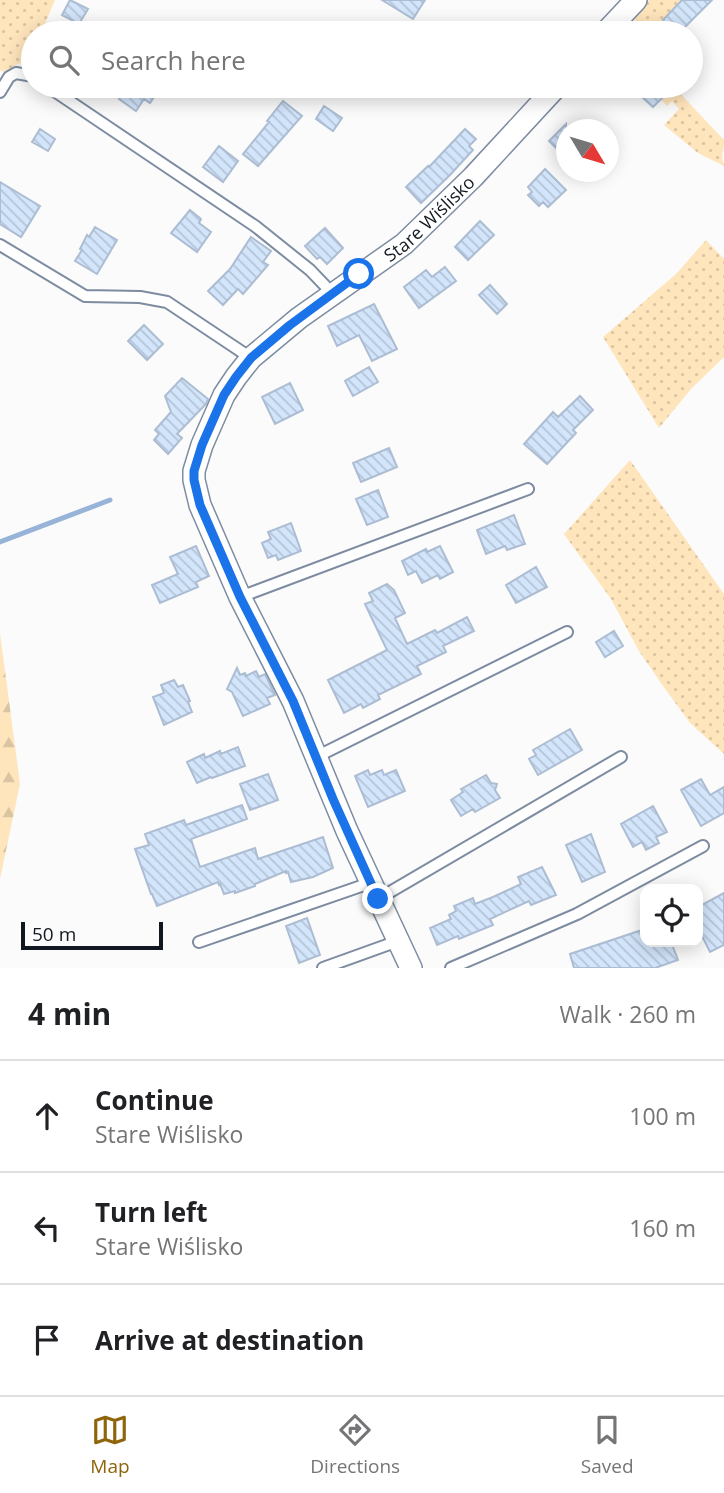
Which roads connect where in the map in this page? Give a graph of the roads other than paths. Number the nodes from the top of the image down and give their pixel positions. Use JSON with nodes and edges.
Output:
{"nodes":[{"id":1,"x":636,"y":0,"type":"edge"},
{"id":2,"x":616,"y":21,"type":"edge"},
{"id":3,"x":21,"y":74,"type":"edge"},
{"id":4,"x":0,"y":92,"type":"edge"},
{"id":5,"x":65,"y":98,"type":"edge"},
{"id":6,"x":546,"y":98,"type":"edge"},
{"id":7,"x":0,"y":245,"type":"edge"},
{"id":8,"x":333,"y":294,"type":"junction"},
{"id":9,"x":251,"y":358,"type":"junction"},
{"id":10,"x":528,"y":489,"type":"dead end"},
{"id":11,"x":240,"y":597,"type":"junction"},
{"id":12,"x":567,"y":632,"type":"dead end"},
{"id":13,"x":316,"y":757,"type":"junction"},
{"id":14,"x":621,"y":757,"type":"dead end"},
{"id":15,"x":703,"y":846,"type":"dead end"},
{"id":16,"x":374,"y":891,"type":"junction"},
{"id":17,"x":199,"y":942,"type":"dead end"},
{"id":18,"x":398,"y":942,"type":"junction"},
{"id":19,"x":323,"y":968,"type":"edge"},
{"id":20,"x":411,"y":968,"type":"edge"},
{"id":21,"x":451,"y":968,"type":"edge"}],
"edges":[{"from":1,"to":2,"type":"street"},
{"from":3,"to":4,"type":"lane"},
{"from":5,"to":8,"type":"lane"},
{"from":6,"to":8,"type":"street","name":"Stare Wiślisko"},
{"from":7,"to":9,"type":"lane"},
{"from":8,"to":9,"type":"street","name":"Stare Wiślisko"},
{"from":9,"to":11,"type":"street","name":"Stare Wiślisko"},
{"from":10,"to":11,"type":"lane"},
{"from":11,"to":13,"type":"street","name":"Stare Wiślisko"},
{"from":12,"to":13,"type":"lane"},
{"from":13,"to":16,"type":"street","name":"Stare Wiślisko"},
{"from":14,"to":16,"type":"lane"},
{"from":15,"to":21,"type":"lane"},
{"from":16,"to":17,"type":"lane"},
{"from":16,"to":18,"type":"street","name":"Stare Wiślisko"},
{"from":18,"to":19,"type":"lane"},
{"from":18,"to":20,"type":"street","name":"Stare Wiślisko"}]}
